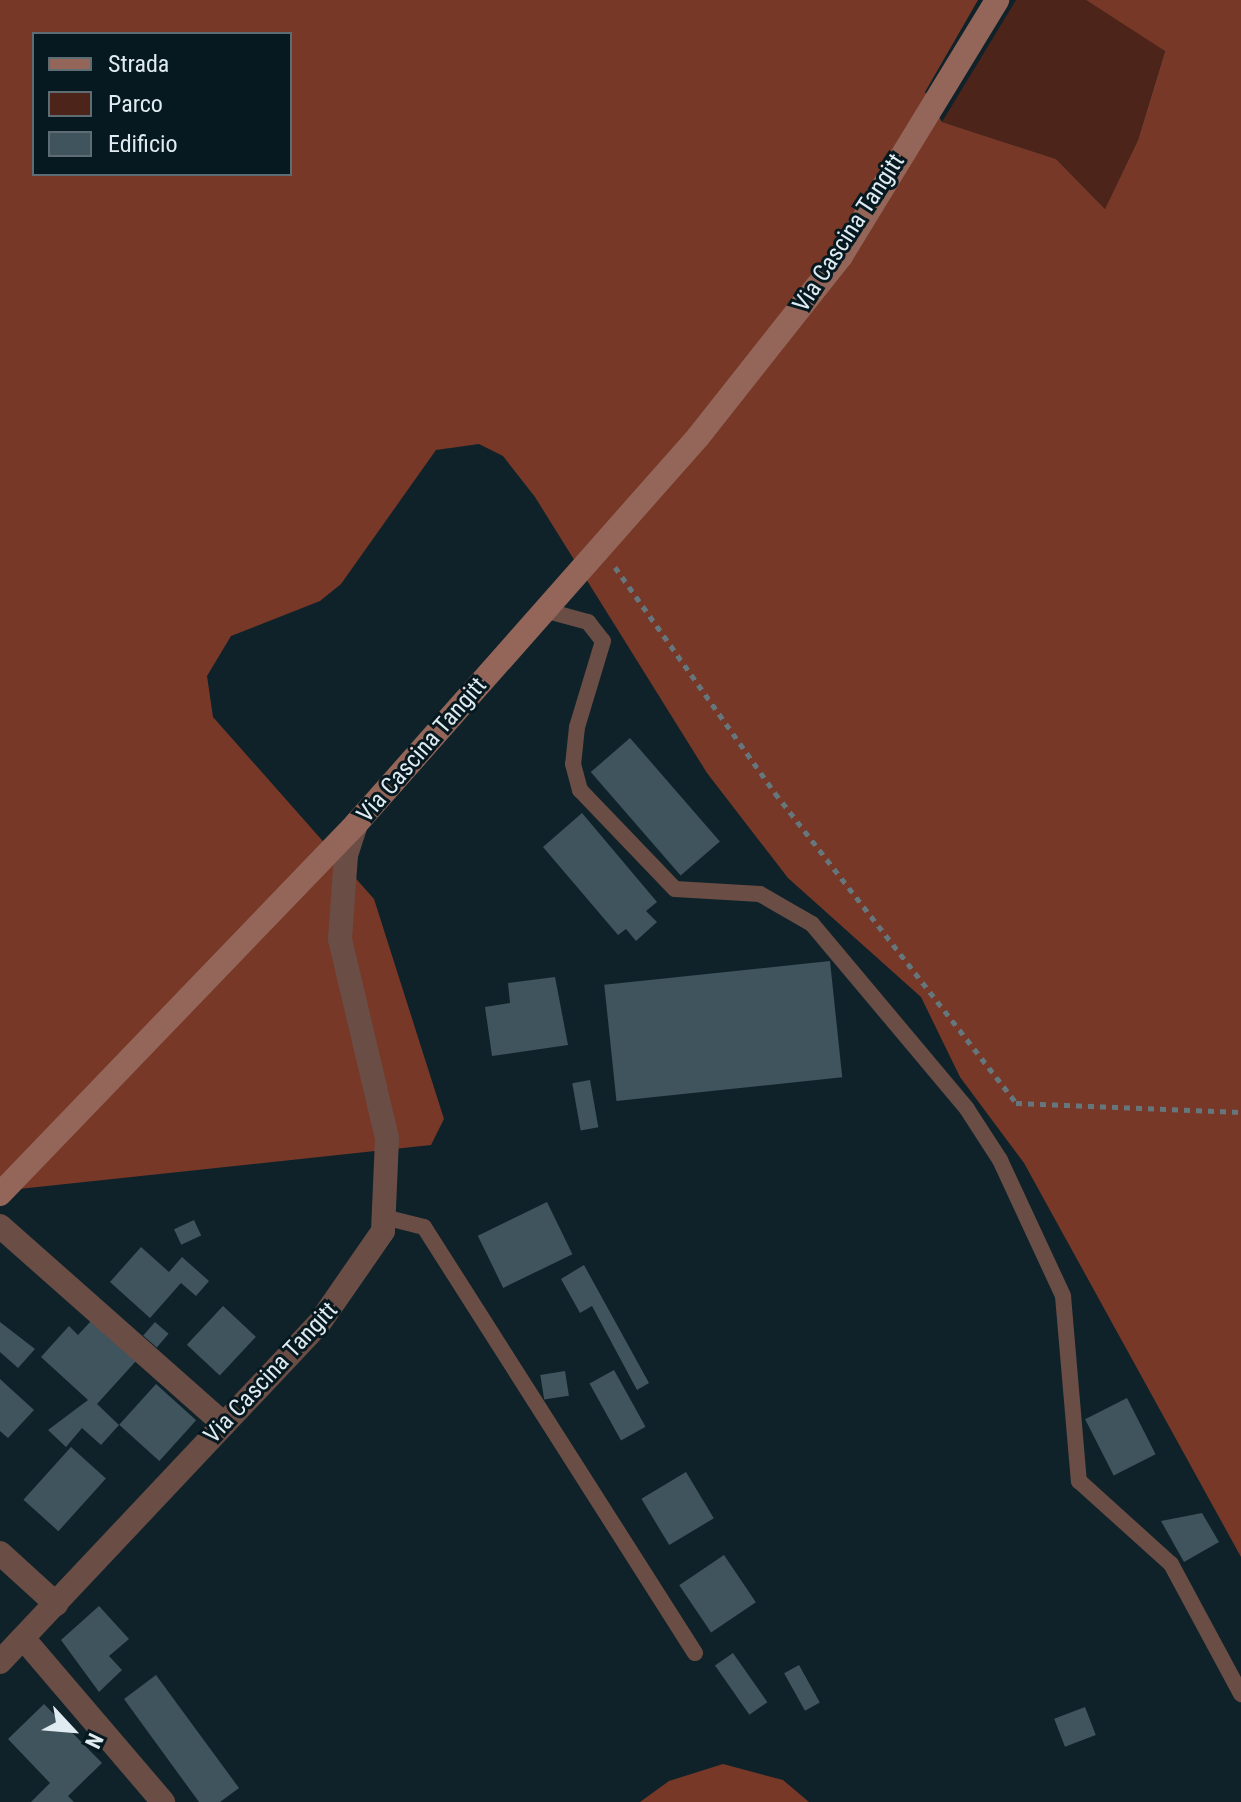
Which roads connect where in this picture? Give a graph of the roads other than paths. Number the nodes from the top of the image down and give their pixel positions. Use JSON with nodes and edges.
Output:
{"nodes":[{"id":1,"x":997,"y":0,"type":"edge"},
{"id":2,"x":544,"y":610,"type":"junction"},
{"id":3,"x":356,"y":824,"type":"junction"},
{"id":4,"x":0,"y":1194,"type":"edge"},
{"id":5,"x":388,"y":1218,"type":"junction"},
{"id":6,"x":0,"y":1226,"type":"edge"},
{"id":7,"x":224,"y":1424,"type":"junction"},
{"id":8,"x":0,"y":1553,"type":"edge"},
{"id":9,"x":56,"y":1604,"type":"junction"},
{"id":10,"x":23,"y":1638,"type":"junction"},
{"id":11,"x":695,"y":1653,"type":"dead end"},
{"id":12,"x":0,"y":1662,"type":"edge"},
{"id":13,"x":1241,"y":1694,"type":"edge"},
{"id":14,"x":163,"y":1802,"type":"edge"}],
"edges":[{"from":1,"to":2,"type":"street","name":"Via Cascina Tangitt"},
{"from":2,"to":3,"type":"street","name":"Via Cascina Tangitt"},
{"from":2,"to":13,"type":"lane"},
{"from":3,"to":4,"type":"street"},
{"from":3,"to":5,"type":"street","name":"Via Cascina Tangitt"},
{"from":5,"to":7,"type":"street","name":"Via Cascina Tangitt"},
{"from":5,"to":11,"type":"lane"},
{"from":6,"to":7,"type":"street"},
{"from":7,"to":9,"type":"street","name":"Via Cascina Tangitt"},
{"from":8,"to":9,"type":"street"},
{"from":9,"to":10,"type":"street","name":"Via Cascina Tangitt"},
{"from":10,"to":12,"type":"street","name":"Via Cascina Tangitt"},
{"from":10,"to":14,"type":"street"}]}
